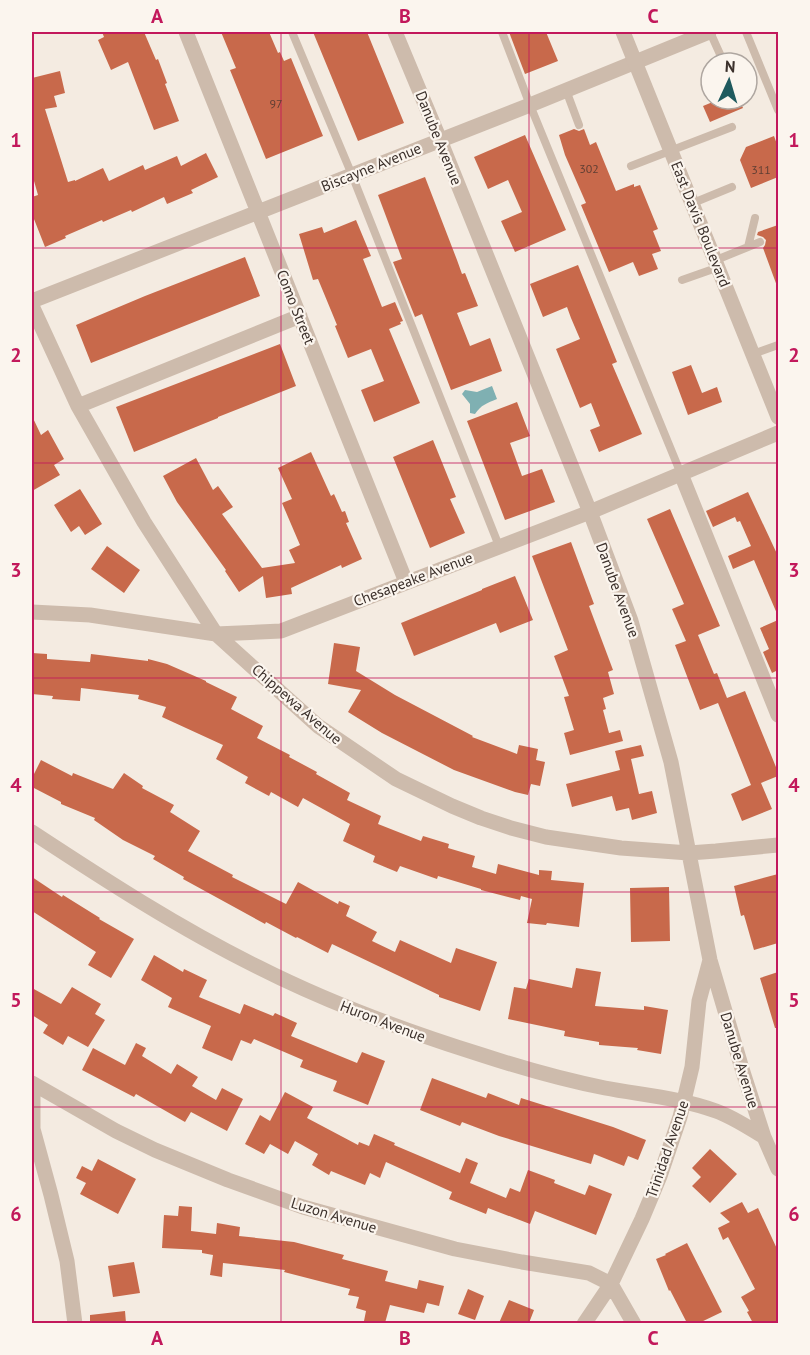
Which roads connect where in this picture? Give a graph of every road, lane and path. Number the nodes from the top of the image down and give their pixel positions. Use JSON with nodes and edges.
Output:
{"nodes":[{"id":1,"x":186,"y":32,"type":"edge"},
{"id":2,"x":292,"y":32,"type":"edge"},
{"id":3,"x":395,"y":32,"type":"edge"},
{"id":4,"x":502,"y":32,"type":"edge"},
{"id":5,"x":624,"y":32,"type":"edge"},
{"id":6,"x":710,"y":32,"type":"edge"},
{"id":7,"x":746,"y":32,"type":"edge"},
{"id":8,"x":719,"y":51,"type":"edge"},
{"id":9,"x":636,"y":61,"type":"junction"},
{"id":10,"x":566,"y":90,"type":"junction"},
{"id":11,"x":530,"y":105,"type":"junction"},
{"id":12,"x":778,"y":110,"type":"edge"},
{"id":13,"x":579,"y":125,"type":"dead end"},
{"id":14,"x":732,"y":127,"type":"dead end"},
{"id":15,"x":440,"y":140,"type":"junction"},
{"id":16,"x":672,"y":151,"type":"junction"},
{"id":17,"x":631,"y":166,"type":"dead end"},
{"id":18,"x":352,"y":175,"type":"junction"},
{"id":19,"x":732,"y":188,"type":"dead end"},
{"id":20,"x":693,"y":202,"type":"junction"},
{"id":21,"x":258,"y":212,"type":"junction"},
{"id":22,"x":754,"y":218,"type":"dead end"},
{"id":23,"x":760,"y":242,"type":"dead end"},
{"id":24,"x":748,"y":247,"type":"junction"},
{"id":25,"x":717,"y":263,"type":"junction"},
{"id":26,"x":682,"y":280,"type":"dead end"},
{"id":27,"x":32,"y":303,"type":"edge"},
{"id":28,"x":300,"y":316,"type":"junction"},
{"id":29,"x":778,"y":345,"type":"edge"},
{"id":30,"x":753,"y":354,"type":"junction"},
{"id":31,"x":78,"y":406,"type":"junction"},
{"id":32,"x":778,"y":417,"type":"edge"},
{"id":33,"x":778,"y":433,"type":"edge"},
{"id":34,"x":681,"y":474,"type":"junction"},
{"id":35,"x":590,"y":512,"type":"junction"},
{"id":36,"x":499,"y":546,"type":"junction"},
{"id":37,"x":406,"y":582,"type":"junction"},
{"id":38,"x":32,"y":612,"type":"edge"},
{"id":39,"x":216,"y":634,"type":"junction"},
{"id":40,"x":778,"y":715,"type":"edge"},
{"id":41,"x":32,"y":832,"type":"edge"},
{"id":42,"x":778,"y":844,"type":"edge"},
{"id":43,"x":689,"y":853,"type":"junction"},
{"id":44,"x":710,"y":960,"type":"junction"},
{"id":45,"x":32,"y":1083,"type":"edge"},
{"id":46,"x":683,"y":1102,"type":"junction"},
{"id":47,"x":764,"y":1137,"type":"junction"},
{"id":48,"x":778,"y":1169,"type":"edge"},
{"id":49,"x":611,"y":1284,"type":"junction"},
{"id":50,"x":75,"y":1323,"type":"edge"},
{"id":51,"x":584,"y":1323,"type":"edge"},
{"id":52,"x":634,"y":1323,"type":"edge"}],
"edges":[{"from":1,"to":21,"type":"street","name":"Como Street"},
{"from":2,"to":18,"type":"lane"},
{"from":3,"to":15,"type":"street","name":"Danube Avenue"},
{"from":4,"to":11,"type":"lane"},
{"from":5,"to":9,"type":"street","name":"East Davis Boulevard"},
{"from":6,"to":8,"type":"lane"},
{"from":6,"to":9,"type":"street","name":"Biscayne Avenue"},
{"from":7,"to":12,"type":"lane"},
{"from":9,"to":10,"type":"street","name":"Biscayne Avenue"},
{"from":9,"to":16,"type":"street","name":"East Davis Boulevard"},
{"from":10,"to":11,"type":"street","name":"Biscayne Avenue"},
{"from":10,"to":13,"type":"lane"},
{"from":11,"to":15,"type":"street","name":"Biscayne Avenue"},
{"from":11,"to":34,"type":"lane"},
{"from":14,"to":16,"type":"lane"},
{"from":15,"to":18,"type":"street","name":"Biscayne Avenue"},
{"from":15,"to":35,"type":"street","name":"Danube Avenue"},
{"from":16,"to":17,"type":"lane"},
{"from":16,"to":20,"type":"street","name":"East Davis Boulevard"},
{"from":18,"to":21,"type":"street","name":"Biscayne Avenue"},
{"from":18,"to":36,"type":"lane"},
{"from":19,"to":20,"type":"lane"},
{"from":20,"to":25,"type":"street","name":"East Davis Boulevard"},
{"from":21,"to":27,"type":"street","name":"Biscayne Avenue"},
{"from":21,"to":28,"type":"street","name":"Como Street"},
{"from":22,"to":24,"type":"lane"},
{"from":23,"to":24,"type":"lane"},
{"from":24,"to":25,"type":"lane"},
{"from":25,"to":26,"type":"lane"},
{"from":25,"to":30,"type":"street","name":"East Davis Boulevard"},
{"from":27,"to":31,"type":"street","name":"Chippewa Avenue"},
{"from":28,"to":31,"type":"street"},
{"from":28,"to":37,"type":"street","name":"Como Street"},
{"from":29,"to":30,"type":"lane"},
{"from":30,"to":32,"type":"street","name":"East Davis Boulevard"},
{"from":31,"to":39,"type":"street","name":"Chippewa Avenue"},
{"from":33,"to":34,"type":"street","name":"Chesapeake Avenue"},
{"from":34,"to":35,"type":"street","name":"Chesapeake Avenue"},
{"from":34,"to":40,"type":"street"},
{"from":35,"to":36,"type":"street","name":"Chesapeake Avenue"},
{"from":35,"to":43,"type":"street","name":"Danube Avenue"},
{"from":36,"to":37,"type":"street","name":"Chesapeake Avenue"},
{"from":37,"to":39,"type":"street","name":"Chesapeake Avenue"},
{"from":38,"to":39,"type":"street","name":"Chesapeake Avenue"},
{"from":39,"to":43,"type":"street","name":"Chippewa Avenue"},
{"from":41,"to":46,"type":"street","name":"Huron Avenue"},
{"from":42,"to":43,"type":"street","name":"Chippewa Avenue"},
{"from":43,"to":44,"type":"street","name":"Danube Avenue"},
{"from":44,"to":46,"type":"street","name":"Trinidad Avenue"},
{"from":44,"to":47,"type":"street","name":"Danube Avenue"},
{"from":45,"to":49,"type":"street","name":"Luzon Avenue"},
{"from":45,"to":50,"type":"street"},
{"from":46,"to":47,"type":"street","name":"Huron Avenue"},
{"from":46,"to":49,"type":"street","name":"Trinidad Avenue"},
{"from":47,"to":48,"type":"street","name":"Danube Avenue"},
{"from":49,"to":51,"type":"street","name":"Trinidad Avenue"},
{"from":49,"to":52,"type":"street"}]}
